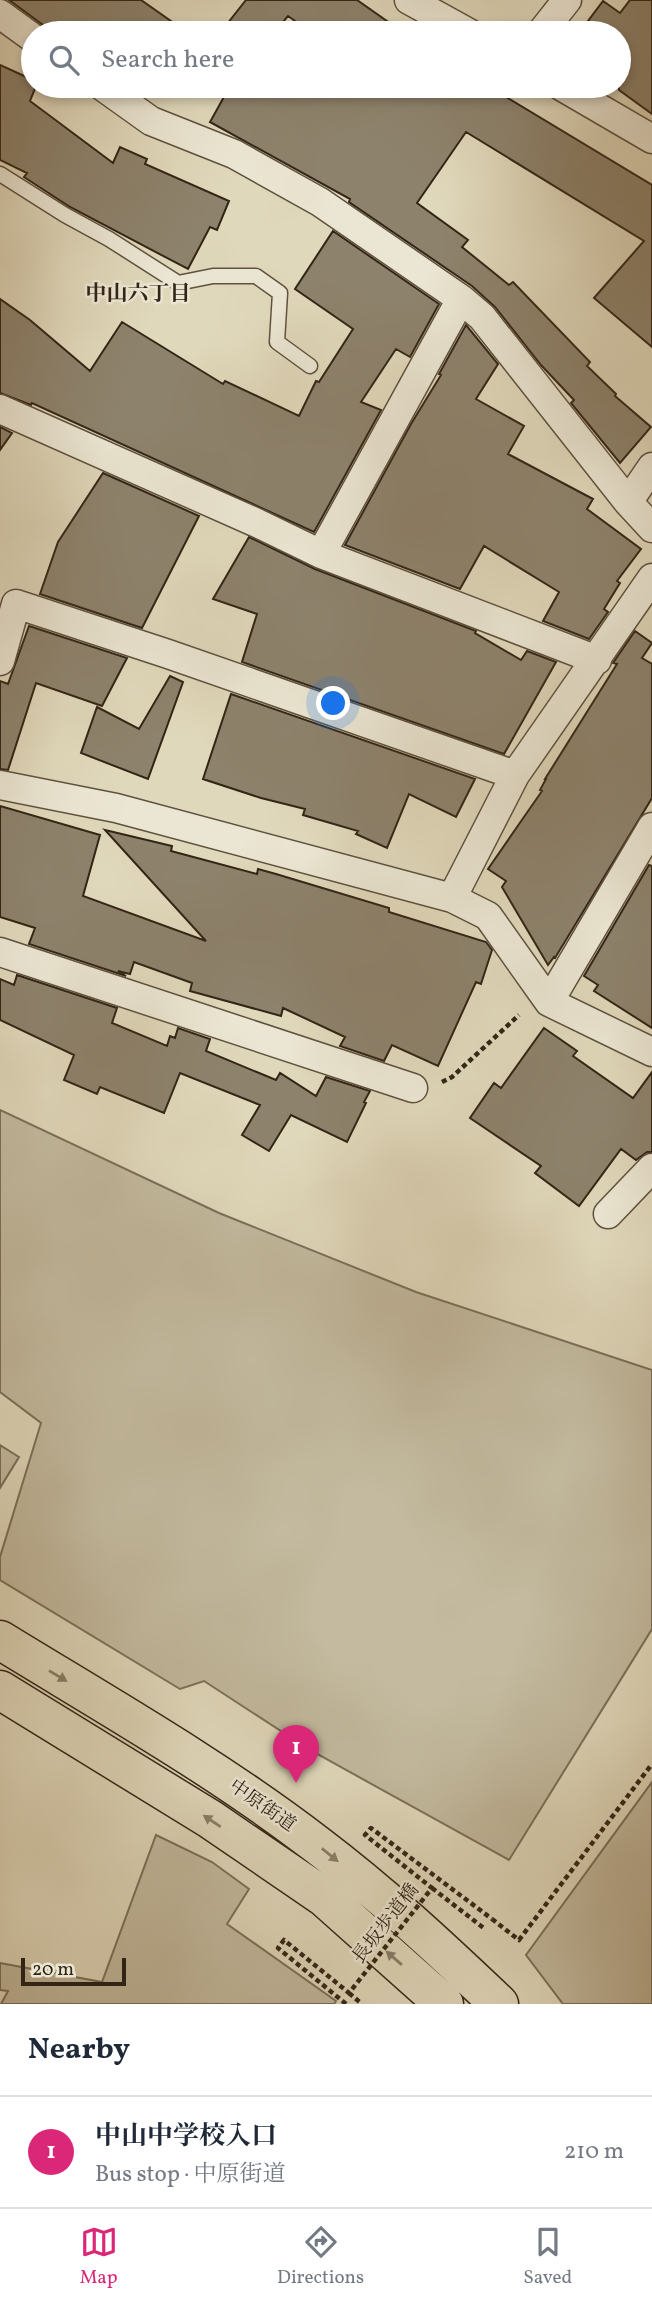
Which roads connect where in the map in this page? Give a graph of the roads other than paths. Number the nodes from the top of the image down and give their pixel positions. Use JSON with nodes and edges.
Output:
{"nodes":[{"id":1,"x":410,"y":0,"type":"edge"},
{"id":2,"x":567,"y":0,"type":"edge"},
{"id":3,"x":0,"y":14,"type":"edge"},
{"id":4,"x":448,"y":21,"type":"edge"},
{"id":5,"x":550,"y":21,"type":"edge"},
{"id":6,"x":21,"y":29,"type":"edge"},
{"id":7,"x":119,"y":98,"type":"edge"},
{"id":8,"x":582,"y":98,"type":"edge"},
{"id":9,"x":652,"y":139,"type":"edge"},
{"id":10,"x":0,"y":174,"type":"edge"},
{"id":11,"x":461,"y":299,"type":"junction"},
{"id":12,"x":310,"y":366,"type":"dead end"},
{"id":13,"x":0,"y":409,"type":"edge"},
{"id":14,"x":652,"y":467,"type":"edge"},
{"id":15,"x":628,"y":502,"type":"junction"},
{"id":16,"x":652,"y":528,"type":"edge"},
{"id":17,"x":321,"y":554,"type":"junction"},
{"id":18,"x":652,"y":578,"type":"edge"},
{"id":19,"x":597,"y":660,"type":"junction"},
{"id":20,"x":0,"y":661,"type":"edge"},
{"id":21,"x":515,"y":775,"type":"junction"},
{"id":22,"x":0,"y":785,"type":"edge"},
{"id":23,"x":652,"y":827,"type":"edge"},
{"id":24,"x":452,"y":898,"type":"junction"},
{"id":25,"x":0,"y":951,"type":"edge"},
{"id":26,"x":546,"y":998,"type":"junction"},
{"id":27,"x":652,"y":1052,"type":"edge"},
{"id":28,"x":413,"y":1088,"type":"road end"},
{"id":29,"x":652,"y":1168,"type":"edge"},
{"id":30,"x":608,"y":1214,"type":"dead end"},
{"id":31,"x":0,"y":1640,"type":"edge"},
{"id":32,"x":0,"y":1690,"type":"edge"},
{"id":33,"x":444,"y":2004,"type":"edge"},
{"id":34,"x":499,"y":2004,"type":"edge"}],
"edges":[{"from":1,"to":4,"type":"street"},
{"from":2,"to":5,"type":"street"},
{"from":3,"to":6,"type":"street"},
{"from":7,"to":11,"type":"street"},
{"from":8,"to":9,"type":"street"},
{"from":10,"to":12,"type":"lane"},
{"from":11,"to":15,"type":"street"},
{"from":11,"to":17,"type":"street"},
{"from":13,"to":17,"type":"street"},
{"from":14,"to":15,"type":"street"},
{"from":15,"to":16,"type":"street"},
{"from":17,"to":19,"type":"street"},
{"from":18,"to":19,"type":"street"},
{"from":19,"to":21,"type":"street"},
{"from":20,"to":21,"type":"street"},
{"from":21,"to":24,"type":"street"},
{"from":22,"to":24,"type":"street"},
{"from":23,"to":26,"type":"street"},
{"from":24,"to":26,"type":"street"},
{"from":25,"to":28,"type":"street"},
{"from":26,"to":27,"type":"street"},
{"from":29,"to":30,"type":"street"},
{"from":31,"to":34,"type":"main road","name":"中原街道","one_way":true},
{"from":33,"to":32,"type":"main road","name":"中原街道","one_way":true}]}
